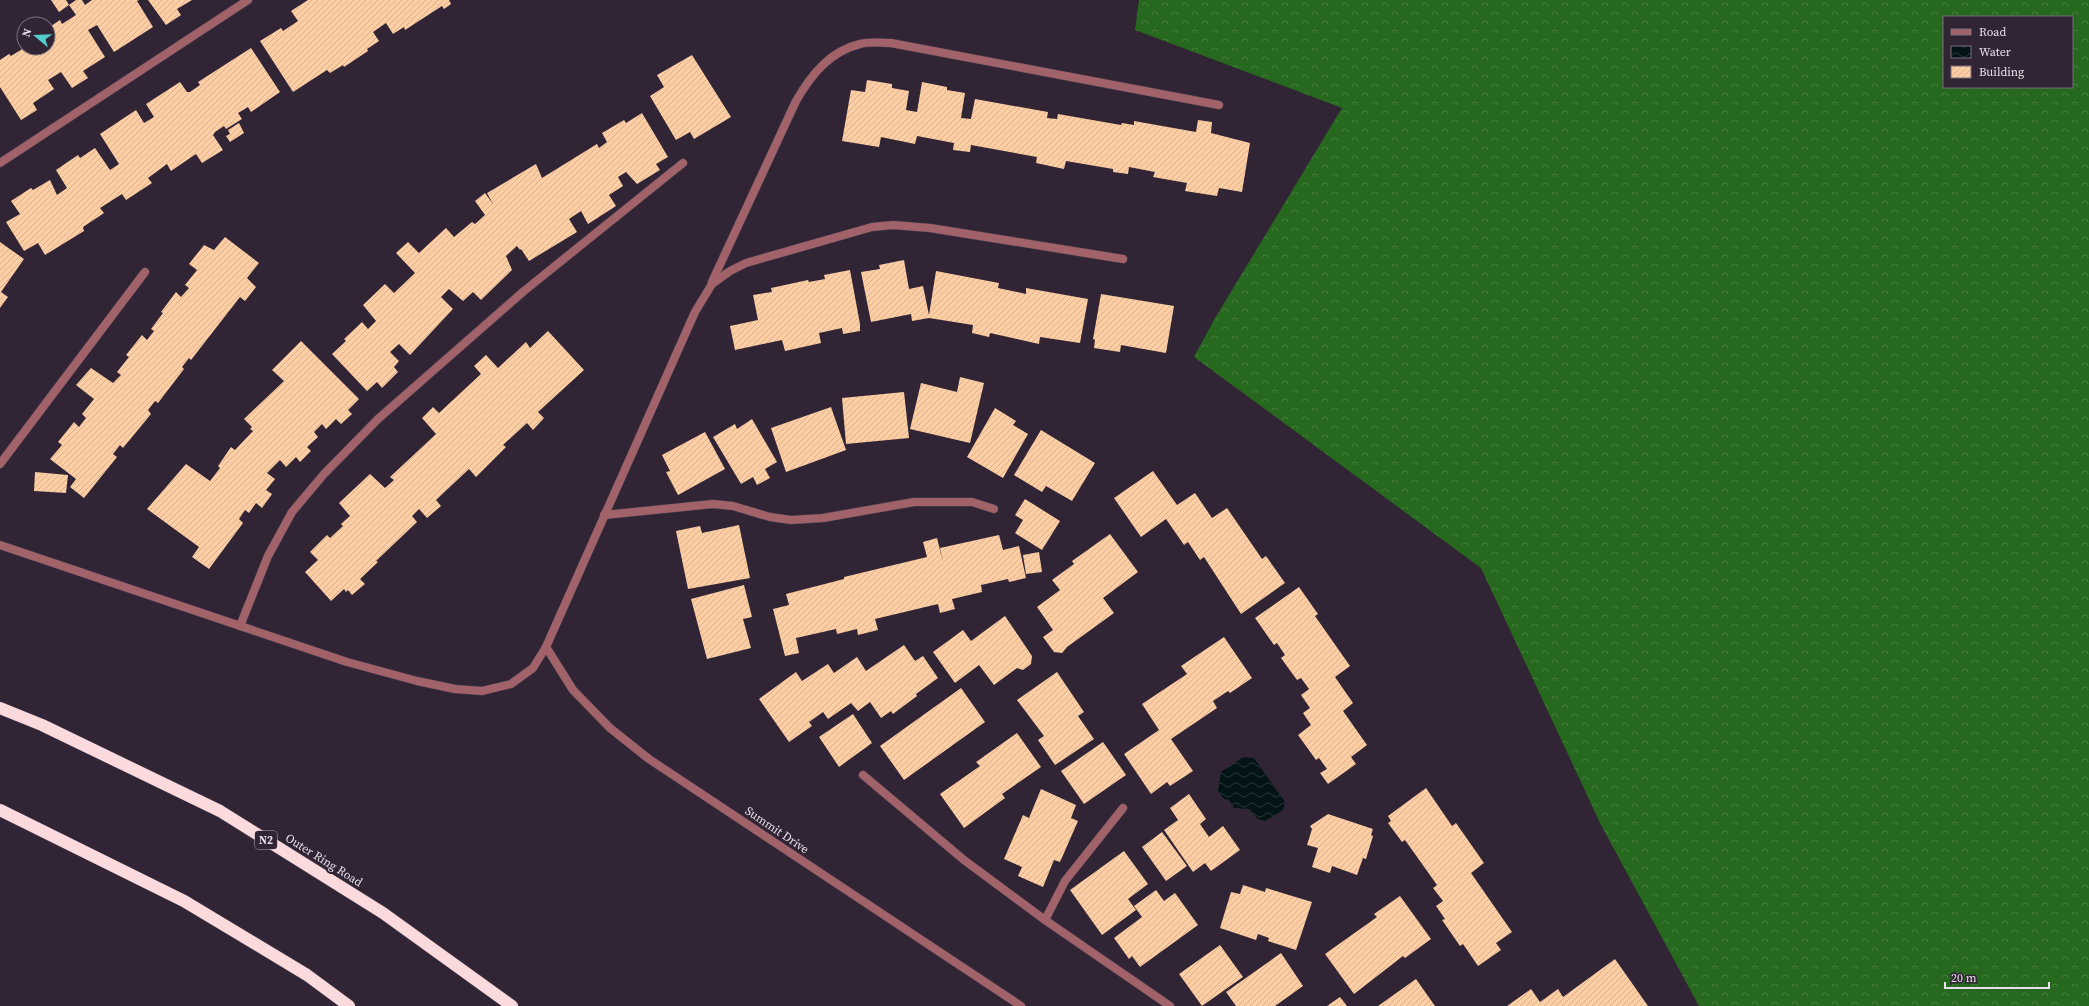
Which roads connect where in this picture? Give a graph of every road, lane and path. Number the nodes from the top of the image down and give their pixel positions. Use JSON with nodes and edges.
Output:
{"nodes":[{"id":1,"x":248,"y":0,"type":"edge"},
{"id":2,"x":1219,"y":105,"type":"dead end"},
{"id":3,"x":683,"y":163,"type":"dead end"},
{"id":4,"x":0,"y":164,"type":"edge"},
{"id":5,"x":1123,"y":259,"type":"dead end"},
{"id":6,"x":145,"y":272,"type":"dead end"},
{"id":7,"x":712,"y":284,"type":"junction"},
{"id":8,"x":0,"y":464,"type":"edge"},
{"id":9,"x":994,"y":510,"type":"dead end"},
{"id":10,"x":604,"y":515,"type":"junction"},
{"id":11,"x":0,"y":546,"type":"edge"},
{"id":12,"x":240,"y":626,"type":"junction"},
{"id":13,"x":546,"y":647,"type":"junction"},
{"id":14,"x":0,"y":708,"type":"edge"},
{"id":15,"x":863,"y":775,"type":"dead end"},
{"id":16,"x":1123,"y":808,"type":"dead end"},
{"id":17,"x":0,"y":810,"type":"edge"},
{"id":18,"x":1045,"y":920,"type":"junction"},
{"id":19,"x":349,"y":1006,"type":"edge"},
{"id":20,"x":512,"y":1006,"type":"edge"},
{"id":21,"x":1021,"y":1006,"type":"edge"},
{"id":22,"x":1170,"y":1006,"type":"edge"}],
"edges":[{"from":1,"to":4,"type":"street"},
{"from":2,"to":7,"type":"street"},
{"from":3,"to":12,"type":"street"},
{"from":5,"to":7,"type":"street"},
{"from":6,"to":8,"type":"street"},
{"from":7,"to":10,"type":"street"},
{"from":9,"to":10,"type":"street"},
{"from":10,"to":13,"type":"street"},
{"from":11,"to":12,"type":"street"},
{"from":12,"to":13,"type":"street"},
{"from":13,"to":21,"type":"street","name":"Summit Drive"},
{"from":14,"to":20,"type":"highway","name":"Outer Ring Road","number":"N2"},
{"from":15,"to":18,"type":"street"},
{"from":16,"to":18,"type":"street"},
{"from":17,"to":19,"type":"highway"},
{"from":18,"to":22,"type":"street"}]}
